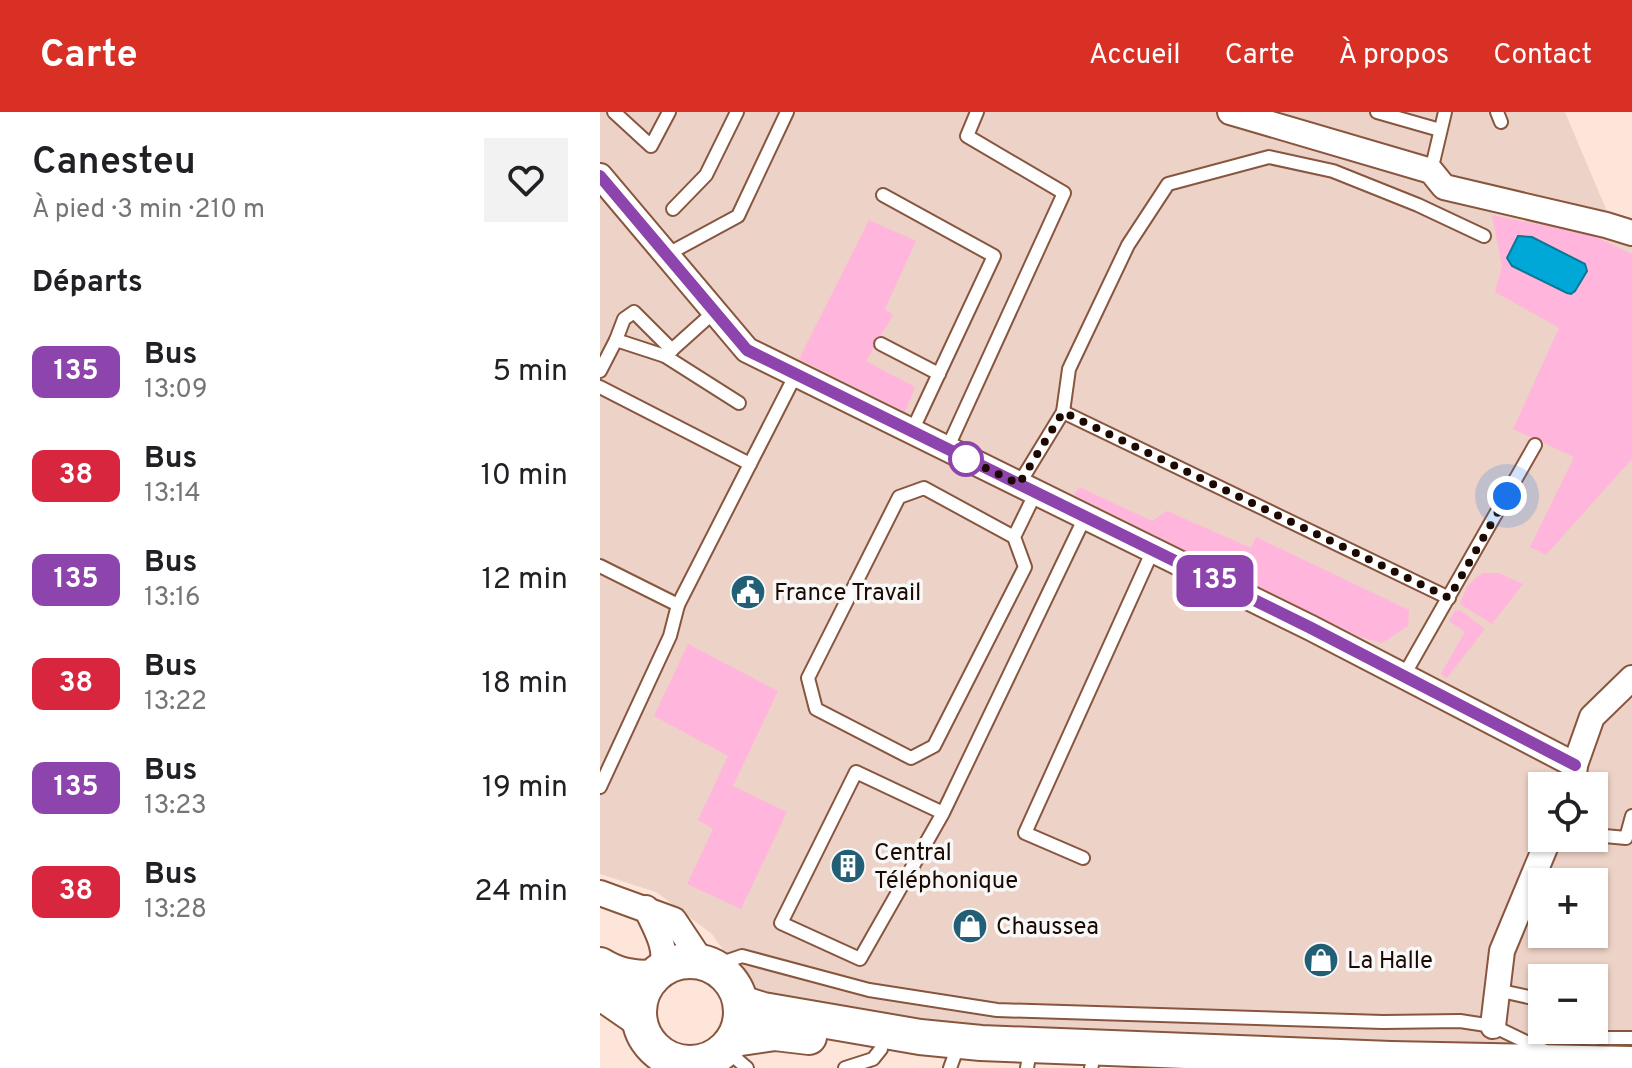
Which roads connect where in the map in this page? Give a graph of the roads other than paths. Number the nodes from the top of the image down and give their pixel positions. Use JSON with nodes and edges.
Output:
{"nodes":[{"id":1,"x":614,"y":112,"type":"edge"},
{"id":2,"x":669,"y":112,"type":"edge"},
{"id":3,"x":737,"y":112,"type":"edge"},
{"id":4,"x":787,"y":112,"type":"edge"},
{"id":5,"x":977,"y":112,"type":"edge"},
{"id":6,"x":1377,"y":112,"type":"edge"},
{"id":7,"x":1445,"y":112,"type":"edge"},
{"id":8,"x":1239,"y":113,"type":"edge"},
{"id":9,"x":1440,"y":130,"type":"junction"},
{"id":10,"x":1431,"y":171,"type":"junction"},
{"id":11,"x":600,"y":176,"type":"edge"},
{"id":12,"x":883,"y":195,"type":"dead end"},
{"id":13,"x":673,"y":209,"type":"dead end"},
{"id":14,"x":1632,"y":233,"type":"edge"},
{"id":15,"x":1484,"y":236,"type":"dead end"},
{"id":16,"x":666,"y":255,"type":"junction"},
{"id":17,"x":714,"y":312,"type":"junction"},
{"id":18,"x":616,"y":340,"type":"junction"},
{"id":19,"x":881,"y":344,"type":"dead end"},
{"id":20,"x":668,"y":353,"type":"junction"},
{"id":21,"x":600,"y":371,"type":"edge"},
{"id":22,"x":796,"y":374,"type":"junction"},
{"id":23,"x":939,"y":374,"type":"junction"},
{"id":24,"x":600,"y":387,"type":"edge"},
{"id":25,"x":739,"y":403,"type":"dead end"},
{"id":26,"x":1063,"y":412,"type":"junction"},
{"id":27,"x":912,"y":431,"type":"junction"},
{"id":28,"x":1535,"y":445,"type":"dead end"},
{"id":29,"x":947,"y":449,"type":"junction"},
{"id":30,"x":750,"y":464,"type":"junction"},
{"id":31,"x":1028,"y":488,"type":"junction"},
{"id":32,"x":1085,"y":517,"type":"junction"},
{"id":33,"x":1014,"y":537,"type":"junction"},
{"id":34,"x":1153,"y":550,"type":"junction"},
{"id":35,"x":600,"y":566,"type":"edge"},
{"id":36,"x":1449,"y":598,"type":"junction"},
{"id":37,"x":678,"y":605,"type":"junction"},
{"id":38,"x":1403,"y":677,"type":"junction"},
{"id":39,"x":1632,"y":678,"type":"edge"},
{"id":40,"x":1569,"y":772,"type":"edge"},
{"id":41,"x":1575,"y":772,"type":"edge"},
{"id":42,"x":600,"y":787,"type":"edge"},
{"id":43,"x":943,"y":813,"type":"junction"},
{"id":44,"x":1632,"y":816,"type":"edge"},
{"id":45,"x":1608,"y":836,"type":"edge"},
{"id":46,"x":1629,"y":838,"type":"edge"},
{"id":47,"x":1543,"y":852,"type":"edge"},
{"id":48,"x":1083,"y":858,"type":"dead end"},
{"id":49,"x":600,"y":893,"type":"edge"},
{"id":50,"x":646,"y":908,"type":"junction"},
{"id":51,"x":708,"y":964,"type":"junction"},
{"id":52,"x":600,"y":965,"type":"edge"},
{"id":53,"x":657,"y":974,"type":"junction"},
{"id":54,"x":1497,"y":990,"type":"junction"},
{"id":55,"x":600,"y":992,"type":"edge"},
{"id":56,"x":1528,"y":997,"type":"edge"},
{"id":57,"x":741,"y":1003,"type":"junction"},
{"id":58,"x":639,"y":1019,"type":"junction"},
{"id":59,"x":1493,"y":1026,"type":"junction"},
{"id":60,"x":1608,"y":1038,"type":"edge"},
{"id":61,"x":1632,"y":1038,"type":"edge"},
{"id":62,"x":881,"y":1049,"type":"junction"},
{"id":63,"x":708,"y":1059,"type":"edge"},
{"id":64,"x":1568,"y":1062,"type":"junction"},
{"id":65,"x":952,"y":1063,"type":"edge"},
{"id":66,"x":1632,"y":1064,"type":"edge"},
{"id":67,"x":1027,"y":1065,"type":"edge"},
{"id":68,"x":1092,"y":1067,"type":"edge"},
{"id":69,"x":845,"y":1068,"type":"edge"},
{"id":70,"x":1149,"y":1068,"type":"edge"}],
"edges":[{"from":1,"to":2,"type":"lane"},
{"from":3,"to":13,"type":"lane"},
{"from":4,"to":16,"type":"lane"},
{"from":5,"to":29,"type":"lane"},
{"from":6,"to":9,"type":"lane"},
{"from":7,"to":9,"type":"lane"},
{"from":8,"to":10,"type":"street"},
{"from":9,"to":10,"type":"lane"},
{"from":10,"to":14,"type":"street"},
{"from":11,"to":16,"type":"street"},
{"from":12,"to":23,"type":"lane"},
{"from":15,"to":26,"type":"lane"},
{"from":16,"to":17,"type":"street"},
{"from":17,"to":20,"type":"lane"},
{"from":17,"to":22,"type":"street"},
{"from":18,"to":20,"type":"lane"},
{"from":18,"to":20,"type":"lane"},
{"from":18,"to":21,"type":"lane"},
{"from":19,"to":23,"type":"lane"},
{"from":20,"to":25,"type":"lane"},
{"from":22,"to":27,"type":"street"},
{"from":22,"to":30,"type":"lane"},
{"from":23,"to":27,"type":"lane"},
{"from":24,"to":30,"type":"lane"},
{"from":26,"to":31,"type":"lane"},
{"from":26,"to":36,"type":"lane"},
{"from":27,"to":29,"type":"street"},
{"from":28,"to":36,"type":"lane"},
{"from":29,"to":31,"type":"street"},
{"from":30,"to":37,"type":"lane"},
{"from":31,"to":32,"type":"street"},
{"from":31,"to":33,"type":"lane"},
{"from":32,"to":34,"type":"street"},
{"from":32,"to":43,"type":"lane"},
{"from":33,"to":33,"type":"lane"},
{"from":34,"to":38,"type":"street"},
{"from":34,"to":48,"type":"lane"},
{"from":35,"to":37,"type":"lane"},
{"from":36,"to":38,"type":"lane"},
{"from":37,"to":42,"type":"lane"},
{"from":38,"to":40,"type":"street"},
{"from":39,"to":41,"type":"street"},
{"from":43,"to":43,"type":"lane"},
{"from":44,"to":46,"type":"lane"},
{"from":45,"to":46,"type":"lane"},
{"from":47,"to":54,"type":"street"},
{"from":49,"to":50,"type":"street"},
{"from":50,"to":51,"type":"street"},
{"from":50,"to":53,"type":"street"},
{"from":51,"to":53,"type":"main road"},
{"from":51,"to":57,"type":"main road"},
{"from":51,"to":59,"type":"lane"},
{"from":52,"to":53,"type":"main road"},
{"from":53,"to":58,"type":"main road"},
{"from":54,"to":56,"type":"lane"},
{"from":54,"to":59,"type":"street"},
{"from":55,"to":58,"type":"main road"},
{"from":57,"to":63,"type":"main road"},
{"from":57,"to":64,"type":"main road"},
{"from":58,"to":63,"type":"main road"},
{"from":59,"to":64,"type":"lane"},
{"from":60,"to":61,"type":"lane"},
{"from":62,"to":63,"type":"main road"},
{"from":62,"to":65,"type":"main road"},
{"from":62,"to":69,"type":"lane"},
{"from":64,"to":66,"type":"main road"},
{"from":65,"to":67,"type":"main road"},
{"from":67,"to":68,"type":"main road"},
{"from":68,"to":70,"type":"main road"}]}
